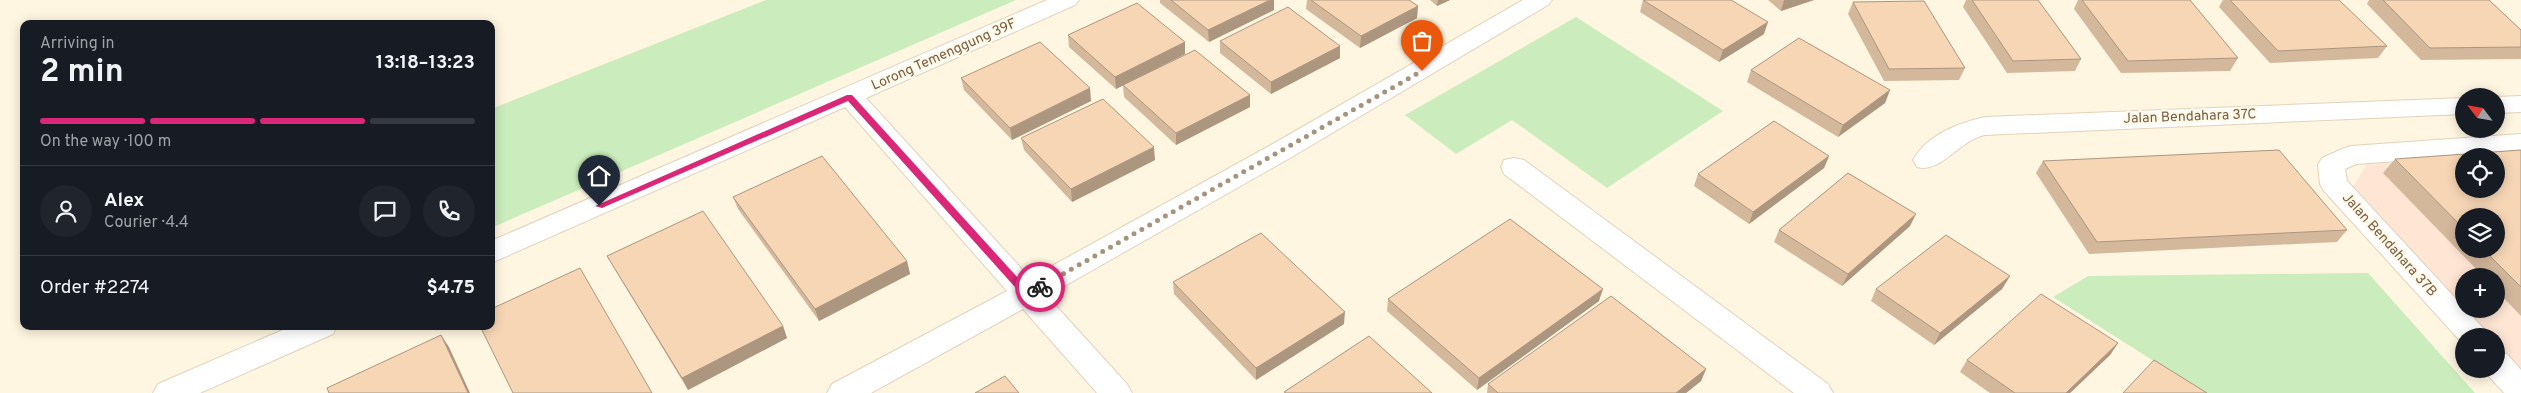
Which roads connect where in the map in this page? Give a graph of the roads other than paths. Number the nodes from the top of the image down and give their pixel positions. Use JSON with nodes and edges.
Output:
{"nodes":[{"id":1,"x":1067,"y":0,"type":"edge"},
{"id":2,"x":1540,"y":0,"type":"edge"},
{"id":3,"x":850,"y":97,"type":"junction"},
{"id":4,"x":2521,"y":104,"type":"edge"},
{"id":5,"x":2505,"y":105,"type":"edge"},
{"id":6,"x":2455,"y":106,"type":"edge"},
{"id":7,"x":2517,"y":146,"type":"edge"},
{"id":8,"x":1926,"y":160,"type":"dead end"},
{"id":9,"x":1514,"y":167,"type":"dead end"},
{"id":10,"x":495,"y":251,"type":"edge"},
{"id":11,"x":1026,"y":294,"type":"junction"},
{"id":12,"x":2465,"y":328,"type":"edge"},
{"id":13,"x":313,"y":330,"type":"edge"},
{"id":14,"x":2505,"y":373,"type":"edge"},
{"id":15,"x":2521,"y":391,"type":"edge"},
{"id":16,"x":169,"y":393,"type":"edge"},
{"id":17,"x":843,"y":393,"type":"edge"},
{"id":18,"x":1116,"y":393,"type":"edge"},
{"id":19,"x":1817,"y":393,"type":"edge"}],
"edges":[{"from":1,"to":3,"type":"street","name":"Lorong Temenggung 39F"},
{"from":2,"to":11,"type":"street"},
{"from":3,"to":10,"type":"street","name":"Lorong Temenggung 39F"},
{"from":3,"to":11,"type":"street"},
{"from":4,"to":5,"type":"street"},
{"from":6,"to":8,"type":"street","name":"Jalan Bendahara 37C"},
{"from":7,"to":12,"type":"street","name":"Jalan Bendahara 37B"},
{"from":9,"to":19,"type":"street"},
{"from":11,"to":17,"type":"street"},
{"from":11,"to":18,"type":"street"},
{"from":13,"to":16,"type":"street"},
{"from":14,"to":15,"type":"street"}]}
